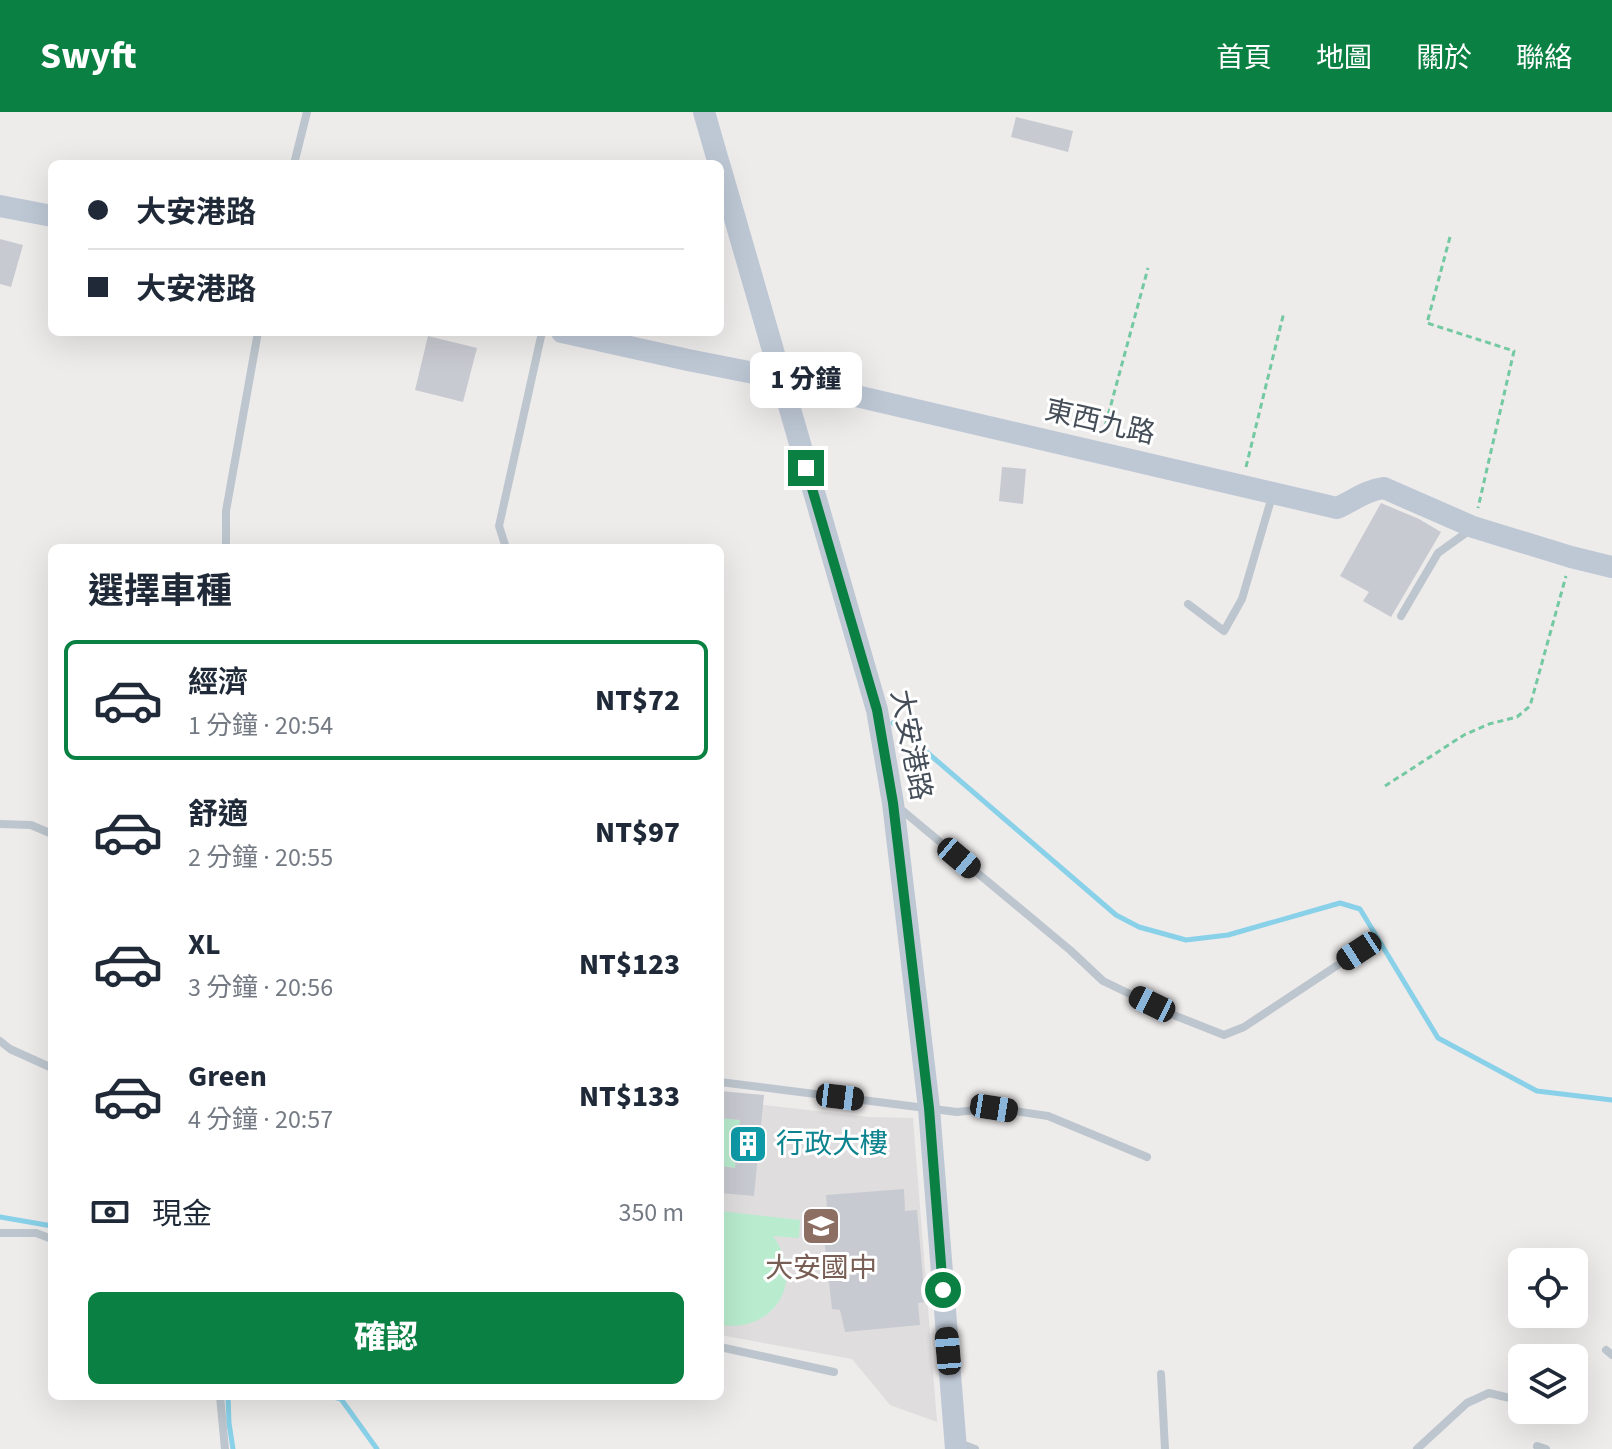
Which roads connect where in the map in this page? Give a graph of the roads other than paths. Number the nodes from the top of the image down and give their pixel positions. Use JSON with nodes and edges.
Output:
{"nodes":[{"id":1,"x":307,"y":112,"type":"edge"},
{"id":2,"x":704,"y":112,"type":"edge"},
{"id":3,"x":295,"y":160,"type":"edge"},
{"id":4,"x":718,"y":160,"type":"edge"},
{"id":5,"x":724,"y":180,"type":"edge"},
{"id":6,"x":0,"y":206,"type":"edge"},
{"id":7,"x":48,"y":215,"type":"edge"},
{"id":8,"x":257,"y":336,"type":"edge"},
{"id":9,"x":541,"y":336,"type":"edge"},
{"id":10,"x":603,"y":336,"type":"edge"},
{"id":11,"x":633,"y":339,"type":"edge"},
{"id":12,"x":779,"y":378,"type":"junction"},
{"id":13,"x":1273,"y":493,"type":"junction"},
{"id":14,"x":1473,"y":527,"type":"junction"},
{"id":15,"x":226,"y":544,"type":"edge"},
{"id":16,"x":505,"y":544,"type":"edge"},
{"id":17,"x":1612,"y":567,"type":"edge"},
{"id":18,"x":1188,"y":604,"type":"dead end"},
{"id":19,"x":1401,"y":616,"type":"dead end"},
{"id":20,"x":893,"y":803,"type":"junction"},
{"id":21,"x":0,"y":824,"type":"edge"},
{"id":22,"x":48,"y":832,"type":"edge"},
{"id":23,"x":1359,"y":951,"type":"dead end"},
{"id":24,"x":0,"y":1041,"type":"edge"},
{"id":25,"x":48,"y":1066,"type":"edge"},
{"id":26,"x":724,"y":1082,"type":"edge"},
{"id":27,"x":929,"y":1108,"type":"junction"},
{"id":28,"x":1147,"y":1157,"type":"dead end"},
{"id":29,"x":0,"y":1233,"type":"edge"},
{"id":30,"x":48,"y":1238,"type":"edge"},
{"id":31,"x":724,"y":1348,"type":"edge"},
{"id":32,"x":834,"y":1372,"type":"dead end"},
{"id":33,"x":1161,"y":1374,"type":"dead end"},
{"id":34,"x":1508,"y":1398,"type":"edge"},
{"id":35,"x":220,"y":1400,"type":"edge"},
{"id":36,"x":962,"y":1447,"type":"edge"},
{"id":37,"x":225,"y":1449,"type":"edge"},
{"id":38,"x":1165,"y":1449,"type":"edge"},
{"id":39,"x":1417,"y":1449,"type":"edge"}],
"edges":[{"from":1,"to":3,"type":"lane"},
{"from":2,"to":4,"type":"main road","name":"大安港路"},
{"from":5,"to":12,"type":"main road","name":"大安港路"},
{"from":6,"to":7,"type":"main road"},
{"from":8,"to":15,"type":"lane"},
{"from":9,"to":16,"type":"lane"},
{"from":10,"to":11,"type":"main road","name":"東西九路"},
{"from":11,"to":12,"type":"main road","name":"東西九路"},
{"from":12,"to":13,"type":"main road","name":"東西九路"},
{"from":12,"to":20,"type":"main road","name":"大安港路"},
{"from":13,"to":14,"type":"main road","name":"東西九路"},
{"from":13,"to":18,"type":"lane"},
{"from":14,"to":17,"type":"main road","name":"東西九路"},
{"from":14,"to":19,"type":"lane"},
{"from":20,"to":23,"type":"lane"},
{"from":20,"to":27,"type":"main road","name":"大安港路"},
{"from":21,"to":22,"type":"lane"},
{"from":24,"to":25,"type":"lane"},
{"from":26,"to":27,"type":"lane"},
{"from":27,"to":28,"type":"lane"},
{"from":27,"to":36,"type":"main road","name":"大安港路"},
{"from":29,"to":30,"type":"lane"},
{"from":31,"to":32,"type":"lane"},
{"from":33,"to":38,"type":"lane"},
{"from":34,"to":39,"type":"lane"},
{"from":35,"to":37,"type":"lane"}]}
